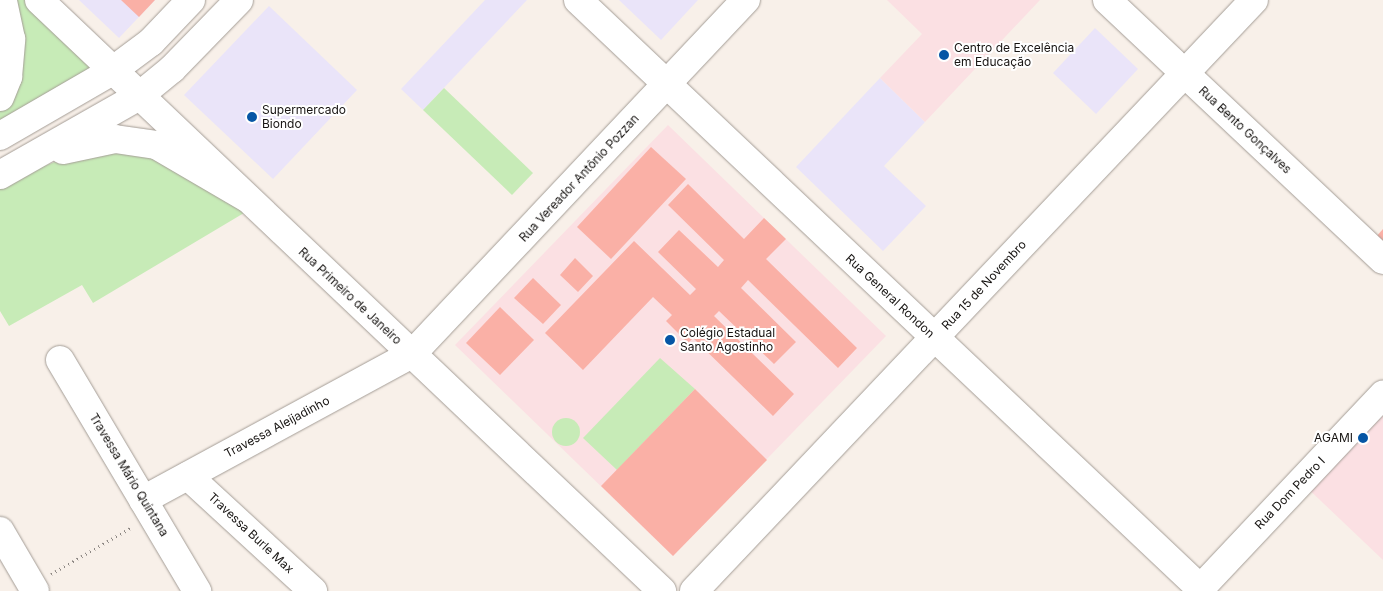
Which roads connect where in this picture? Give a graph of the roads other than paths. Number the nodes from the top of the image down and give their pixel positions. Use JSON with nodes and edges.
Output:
{"nodes":[{"id":1,"x":3,"y":0,"type":"edge"},
{"id":2,"x":39,"y":0,"type":"edge"},
{"id":3,"x":191,"y":0,"type":"edge"},
{"id":4,"x":240,"y":0,"type":"edge"},
{"id":5,"x":578,"y":0,"type":"edge"},
{"id":6,"x":746,"y":0,"type":"edge"},
{"id":7,"x":1107,"y":0,"type":"edge"},
{"id":8,"x":1254,"y":0,"type":"edge"},
{"id":9,"x":112,"y":70,"type":"junction"},
{"id":10,"x":1185,"y":73,"type":"junction"},
{"id":11,"x":668,"y":85,"type":"junction"},
{"id":12,"x":139,"y":96,"type":"junction"},
{"id":13,"x":0,"y":97,"type":"edge"},
{"id":14,"x":0,"y":136,"type":"edge"},
{"id":15,"x":0,"y":177,"type":"edge"},
{"id":16,"x":247,"y":198,"type":"junction"},
{"id":17,"x":1383,"y":260,"type":"edge"},
{"id":18,"x":934,"y":337,"type":"junction"},
{"id":19,"x":412,"y":354,"type":"junction"},
{"id":20,"x":60,"y":360,"type":"dead end"},
{"id":21,"x":1383,"y":395,"type":"edge"},
{"id":22,"x":188,"y":476,"type":"junction"},
{"id":23,"x":148,"y":508,"type":"junction"},
{"id":24,"x":0,"y":531,"type":"edge"},
{"id":25,"x":34,"y":588,"type":"edge"},
{"id":26,"x":1200,"y":590,"type":"edge"},
{"id":27,"x":197,"y":591,"type":"edge"},
{"id":28,"x":313,"y":591,"type":"edge"},
{"id":29,"x":662,"y":591,"type":"edge"},
{"id":30,"x":694,"y":591,"type":"edge"}],
"edges":[{"from":1,"to":13,"type":"street"},
{"from":2,"to":9,"type":"street","name":"Rua Primeiro de Janeiro"},
{"from":3,"to":9,"type":"street"},
{"from":4,"to":12,"type":"street"},
{"from":5,"to":11,"type":"street","name":"Rua General Rondon"},
{"from":6,"to":11,"type":"street","name":"Rua Vereador Antônio Pozzan"},
{"from":7,"to":10,"type":"street","name":"Rua Bento Gonçalves"},
{"from":8,"to":10,"type":"street","name":"Rua 15 de Novembro"},
{"from":9,"to":12,"type":"street","name":"Rua Primeiro de Janeiro"},
{"from":9,"to":14,"type":"street"},
{"from":10,"to":17,"type":"street","name":"Rua Bento Gonçalves"},
{"from":10,"to":18,"type":"street","name":"Rua 15 de Novembro"},
{"from":11,"to":18,"type":"street","name":"Rua General Rondon"},
{"from":11,"to":19,"type":"street","name":"Rua Vereador Antônio Pozzan"},
{"from":12,"to":15,"type":"street"},
{"from":12,"to":16,"type":"street","name":"Rua Primeiro de Janeiro"},
{"from":15,"to":16,"type":"street"},
{"from":16,"to":19,"type":"street","name":"Rua Primeiro de Janeiro"},
{"from":18,"to":26,"type":"street","name":"Rua General Rondon"},
{"from":18,"to":30,"type":"street","name":"Rua 15 de Novembro"},
{"from":19,"to":22,"type":"street","name":"Travessa Aleijadinho"},
{"from":19,"to":29,"type":"street","name":"Rua Primeiro de Janeiro"},
{"from":20,"to":23,"type":"street","name":"Travessa Mário Quintana"},
{"from":21,"to":26,"type":"street","name":"Rua Dom Pedro I"},
{"from":22,"to":23,"type":"street","name":"Travessa Aleijadinho"},
{"from":22,"to":28,"type":"street","name":"Travessa Burle Max"},
{"from":23,"to":27,"type":"street","name":"Travessa Mário Quintana"},
{"from":24,"to":25,"type":"street"}]}
